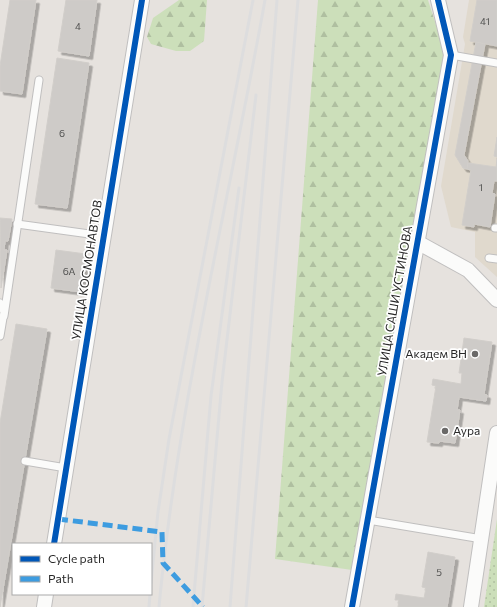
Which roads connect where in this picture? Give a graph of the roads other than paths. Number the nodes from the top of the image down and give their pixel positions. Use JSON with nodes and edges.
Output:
{"nodes":[{"id":1,"x":142,"y":0,"type":"edge"},
{"id":2,"x":438,"y":0,"type":"edge"},
{"id":3,"x":451,"y":55,"type":"junction"},
{"id":4,"x":497,"y":63,"type":"edge"},
{"id":5,"x":39,"y":80,"type":"dead end"},
{"id":6,"x":17,"y":224,"type":"junction"},
{"id":7,"x":104,"y":236,"type":"junction"},
{"id":8,"x":417,"y":242,"type":"junction"},
{"id":9,"x":497,"y":300,"type":"edge"},
{"id":10,"x":0,"y":303,"type":"edge"},
{"id":11,"x":4,"y":316,"type":"junction"},
{"id":12,"x":0,"y":336,"type":"edge"},
{"id":13,"x":497,"y":433,"type":"edge"},
{"id":14,"x":25,"y":461,"type":"dead end"},
{"id":15,"x":66,"y":468,"type":"junction"},
{"id":16,"x":368,"y":520,"type":"junction"},
{"id":17,"x":482,"y":539,"type":"junction"},
{"id":18,"x":54,"y":543,"type":"edge"},
{"id":19,"x":46,"y":595,"type":"edge"},
{"id":20,"x":44,"y":607,"type":"edge"},
{"id":21,"x":352,"y":607,"type":"edge"},
{"id":22,"x":471,"y":607,"type":"edge"}],
"edges":[{"from":1,"to":7,"type":"street","name":"УЛИЦА КОСМОНАВТОВ"},
{"from":2,"to":3,"type":"street","name":"УЛИЦА САШИ УСТИНОВА"},
{"from":3,"to":4,"type":"lane"},
{"from":3,"to":8,"type":"street","name":"УЛИЦА САШИ УСТИНОВА"},
{"from":5,"to":6,"type":"lane"},
{"from":6,"to":7,"type":"lane"},
{"from":6,"to":11,"type":"lane"},
{"from":7,"to":15,"type":"street","name":"УЛИЦА КОСМОНАВТОВ"},
{"from":8,"to":9,"type":"street"},
{"from":8,"to":16,"type":"street","name":"УЛИЦА САШИ УСТИНОВА"},
{"from":10,"to":11,"type":"lane"},
{"from":11,"to":12,"type":"lane"},
{"from":13,"to":17,"type":"street"},
{"from":14,"to":15,"type":"lane"},
{"from":15,"to":18,"type":"street","name":"УЛИЦА КОСМОНАВТОВ"},
{"from":16,"to":17,"type":"lane"},
{"from":16,"to":21,"type":"street","name":"УЛИЦА САШИ УСТИНОВА"},
{"from":17,"to":22,"type":"street"},
{"from":19,"to":20,"type":"street"}]}
